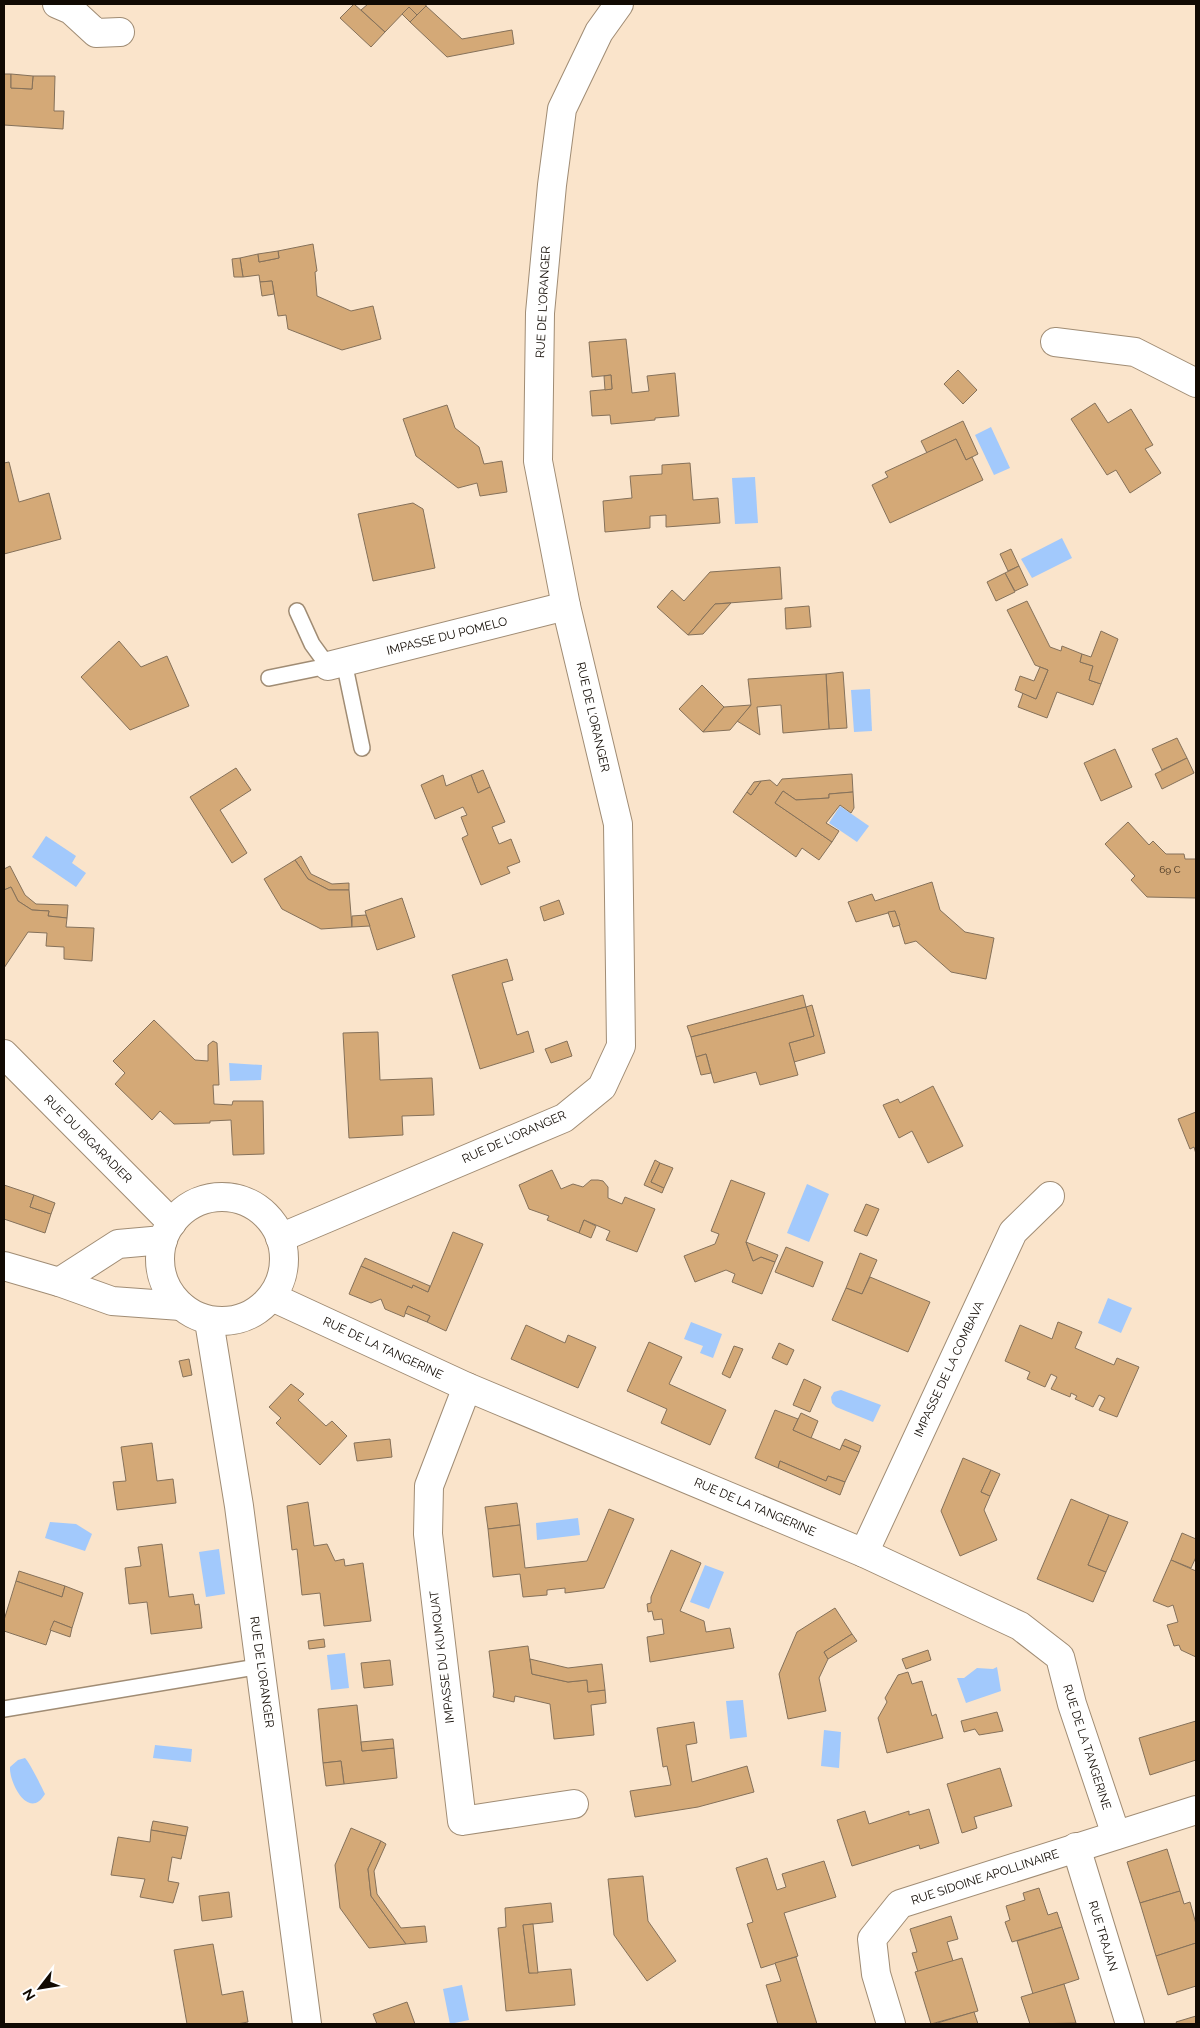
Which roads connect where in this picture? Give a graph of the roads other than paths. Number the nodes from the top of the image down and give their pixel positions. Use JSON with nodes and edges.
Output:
{"nodes":[{"id":1,"x":57,"y":4,"type":"edge"},
{"id":2,"x":619,"y":4,"type":"edge"},
{"id":3,"x":120,"y":32,"type":"dead end"},
{"id":4,"x":1056,"y":342,"type":"dead end"},
{"id":5,"x":1196,"y":382,"type":"edge"},
{"id":6,"x":566,"y":606,"type":"junction"},
{"id":7,"x":297,"y":612,"type":"dead end"},
{"id":8,"x":336,"y":664,"type":"junction"},
{"id":9,"x":268,"y":678,"type":"dead end"},
{"id":10,"x":362,"y":748,"type":"dead end"},
{"id":11,"x":4,"y":1054,"type":"edge"},
{"id":12,"x":1050,"y":1196,"type":"dead end"},
{"id":13,"x":167,"y":1231,"type":"junction"},
{"id":14,"x":280,"y":1238,"type":"junction"},
{"id":15,"x":4,"y":1266,"type":"edge"},
{"id":16,"x":59,"y":1282,"type":"junction"},
{"id":17,"x":272,"y":1297,"type":"junction"},
{"id":18,"x":181,"y":1306,"type":"junction"},
{"id":19,"x":209,"y":1320,"type":"junction"},
{"id":20,"x":467,"y":1387,"type":"junction"},
{"id":21,"x":864,"y":1553,"type":"junction"},
{"id":22,"x":262,"y":1666,"type":"junction"},
{"id":23,"x":4,"y":1710,"type":"edge"},
{"id":24,"x":574,"y":1804,"type":"dead end"},
{"id":25,"x":1196,"y":1810,"type":"edge"},
{"id":26,"x":1116,"y":1835,"type":"junction"},
{"id":27,"x":1076,"y":1847,"type":"junction"},
{"id":28,"x":307,"y":2024,"type":"edge"},
{"id":29,"x":892,"y":2024,"type":"edge"},
{"id":30,"x":1130,"y":2024,"type":"edge"}],
"edges":[{"from":1,"to":3,"type":"street"},
{"from":2,"to":6,"type":"street","name":"RUE DE L'ORANGER"},
{"from":4,"to":5,"type":"street"},
{"from":6,"to":8,"type":"street","name":"IMPASSE DU POMELO"},
{"from":6,"to":14,"type":"street","name":"RUE DE L'ORANGER"},
{"from":7,"to":8,"type":"lane"},
{"from":8,"to":9,"type":"lane"},
{"from":8,"to":10,"type":"lane"},
{"from":11,"to":13,"type":"street","name":"RUE DU BIGARADIER"},
{"from":12,"to":21,"type":"street","name":"IMPASSE DE LA COMBAVA"},
{"from":13,"to":14,"type":"street"},
{"from":13,"to":16,"type":"street"},
{"from":13,"to":18,"type":"street"},
{"from":14,"to":17,"type":"street"},
{"from":15,"to":16,"type":"street"},
{"from":16,"to":18,"type":"street"},
{"from":17,"to":19,"type":"street"},
{"from":17,"to":20,"type":"street","name":"RUE DE LA TANGERINE"},
{"from":18,"to":19,"type":"street"},
{"from":19,"to":22,"type":"street","name":"RUE DE L'ORANGER"},
{"from":20,"to":21,"type":"street","name":"RUE DE LA TANGERINE"},
{"from":20,"to":24,"type":"street","name":"IMPASSE DU KUMQUAT"},
{"from":21,"to":26,"type":"street","name":"RUE DE LA TANGERINE"},
{"from":22,"to":23,"type":"lane"},
{"from":22,"to":28,"type":"street","name":"RUE DE L'ORANGER"},
{"from":25,"to":26,"type":"street","name":"RUE SIDOINE APOLLINAIRE"},
{"from":26,"to":27,"type":"street","name":"RUE SIDOINE APOLLINAIRE"},
{"from":27,"to":29,"type":"street","name":"RUE SIDOINE APOLLINAIRE"},
{"from":27,"to":30,"type":"street","name":"RUE TRAJAN"}]}
